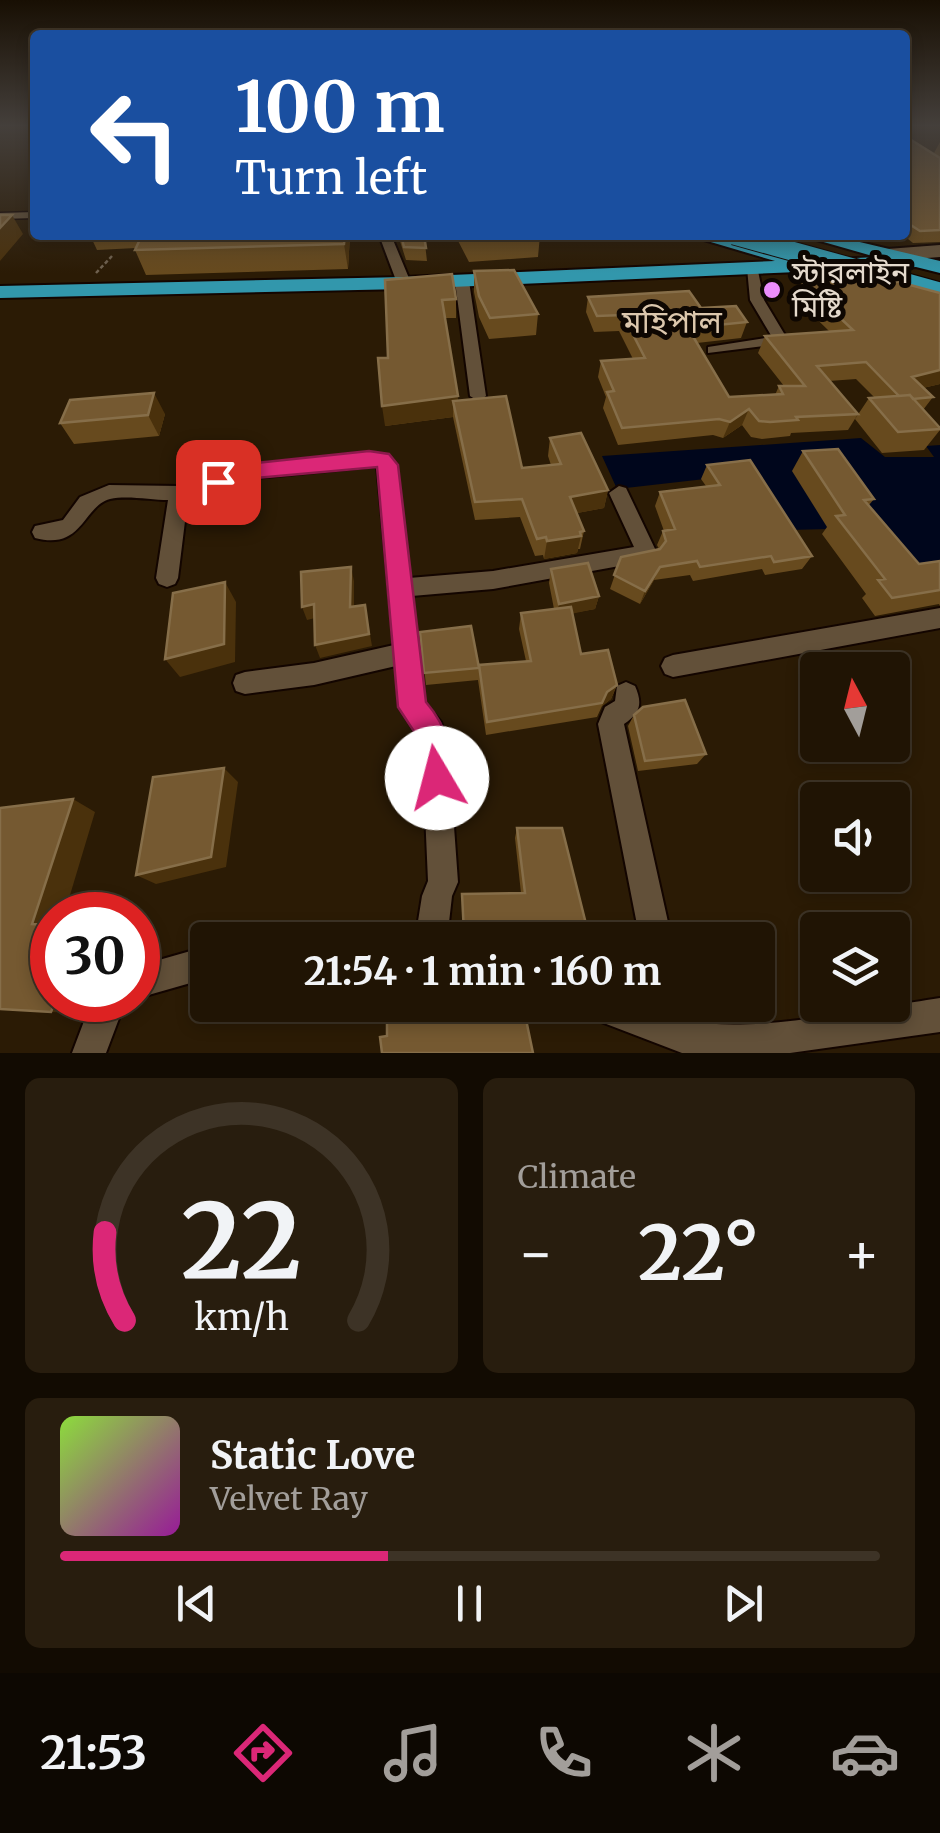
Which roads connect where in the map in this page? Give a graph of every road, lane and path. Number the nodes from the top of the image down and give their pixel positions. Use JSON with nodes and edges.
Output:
{"nodes":[{"id":1,"x":30,"y":215,"type":"edge"},
{"id":2,"x":0,"y":216,"type":"edge"},
{"id":3,"x":12,"y":216,"type":"junction"},
{"id":4,"x":0,"y":228,"type":"edge"},
{"id":5,"x":388,"y":240,"type":"edge"},
{"id":6,"x":716,"y":240,"type":"edge"},
{"id":7,"x":752,"y":240,"type":"edge"},
{"id":8,"x":795,"y":240,"type":"edge"},
{"id":9,"x":829,"y":240,"type":"edge"},
{"id":10,"x":940,"y":251,"type":"edge"},
{"id":11,"x":888,"y":254,"type":"junction"},
{"id":12,"x":782,"y":257,"type":"junction"},
{"id":13,"x":930,"y":260,"type":"edge"},
{"id":14,"x":940,"y":267,"type":"edge"},
{"id":15,"x":827,"y":268,"type":"junction"},
{"id":16,"x":752,"y":271,"type":"junction"},
{"id":17,"x":403,"y":277,"type":"junction"},
{"id":18,"x":0,"y":279,"type":"edge"},
{"id":19,"x":940,"y":280,"type":"edge"},
{"id":20,"x":462,"y":281,"type":"junction"},
{"id":21,"x":0,"y":292,"type":"edge"},
{"id":22,"x":940,"y":292,"type":"edge"},
{"id":23,"x":940,"y":302,"type":"edge"},
{"id":24,"x":713,"y":350,"type":"dead end"},
{"id":25,"x":478,"y":396,"type":"edge"},
{"id":26,"x":180,"y":492,"type":"junction"},
{"id":27,"x":619,"y":494,"type":"dead end"},
{"id":28,"x":42,"y":532,"type":"dead end"},
{"id":29,"x":167,"y":578,"type":"dead end"},
{"id":30,"x":400,"y":588,"type":"junction"},
{"id":31,"x":940,"y":618,"type":"edge"},
{"id":32,"x":406,"y":652,"type":"junction"},
{"id":33,"x":673,"y":666,"type":"dead end"},
{"id":34,"x":245,"y":683,"type":"dead end"},
{"id":35,"x":626,"y":694,"type":"dead end"},
{"id":36,"x":433,"y":922,"type":"edge"},
{"id":37,"x":652,"y":922,"type":"edge"},
{"id":38,"x":190,"y":967,"type":"edge"},
{"id":39,"x":160,"y":976,"type":"edge"},
{"id":40,"x":940,"y":1015,"type":"edge"},
{"id":41,"x":101,"y":1022,"type":"edge"},
{"id":42,"x":676,"y":1022,"type":"edge"},
{"id":43,"x":787,"y":1044,"type":"edge"},
{"id":44,"x":90,"y":1053,"type":"edge"}],
"edges":[{"from":1,"to":3,"type":"lane"},
{"from":2,"to":3,"type":"lane"},
{"from":3,"to":4,"type":"lane"},
{"from":5,"to":17,"type":"street"},
{"from":6,"to":12,"type":"highway"},
{"from":7,"to":22,"type":"highway","bridge":true},
{"from":8,"to":19,"type":"highway"},
{"from":9,"to":11,"type":"highway"},
{"from":10,"to":11,"type":"main road"},
{"from":11,"to":12,"type":"highway"},
{"from":11,"to":13,"type":"highway"},
{"from":12,"to":15,"type":"highway"},
{"from":12,"to":17,"type":"highway"},
{"from":13,"to":14,"type":"highway"},
{"from":13,"to":15,"type":"highway"},
{"from":15,"to":16,"type":"highway"},
{"from":15,"to":23,"type":"highway"},
{"from":16,"to":20,"type":"highway"},
{"from":16,"to":24,"type":"street"},
{"from":17,"to":18,"type":"highway"},
{"from":17,"to":20,"type":"highway"},
{"from":17,"to":21,"type":"highway"},
{"from":20,"to":25,"type":"street"},
{"from":26,"to":28,"type":"street"},
{"from":26,"to":29,"type":"street"},
{"from":26,"to":30,"type":"street"},
{"from":27,"to":30,"type":"street"},
{"from":30,"to":32,"type":"street"},
{"from":31,"to":33,"type":"street"},
{"from":32,"to":34,"type":"street"},
{"from":32,"to":36,"type":"street"},
{"from":35,"to":37,"type":"street"},
{"from":38,"to":39,"type":"street"},
{"from":40,"to":43,"type":"street"},
{"from":41,"to":44,"type":"street"},
{"from":42,"to":43,"type":"street"}]}
